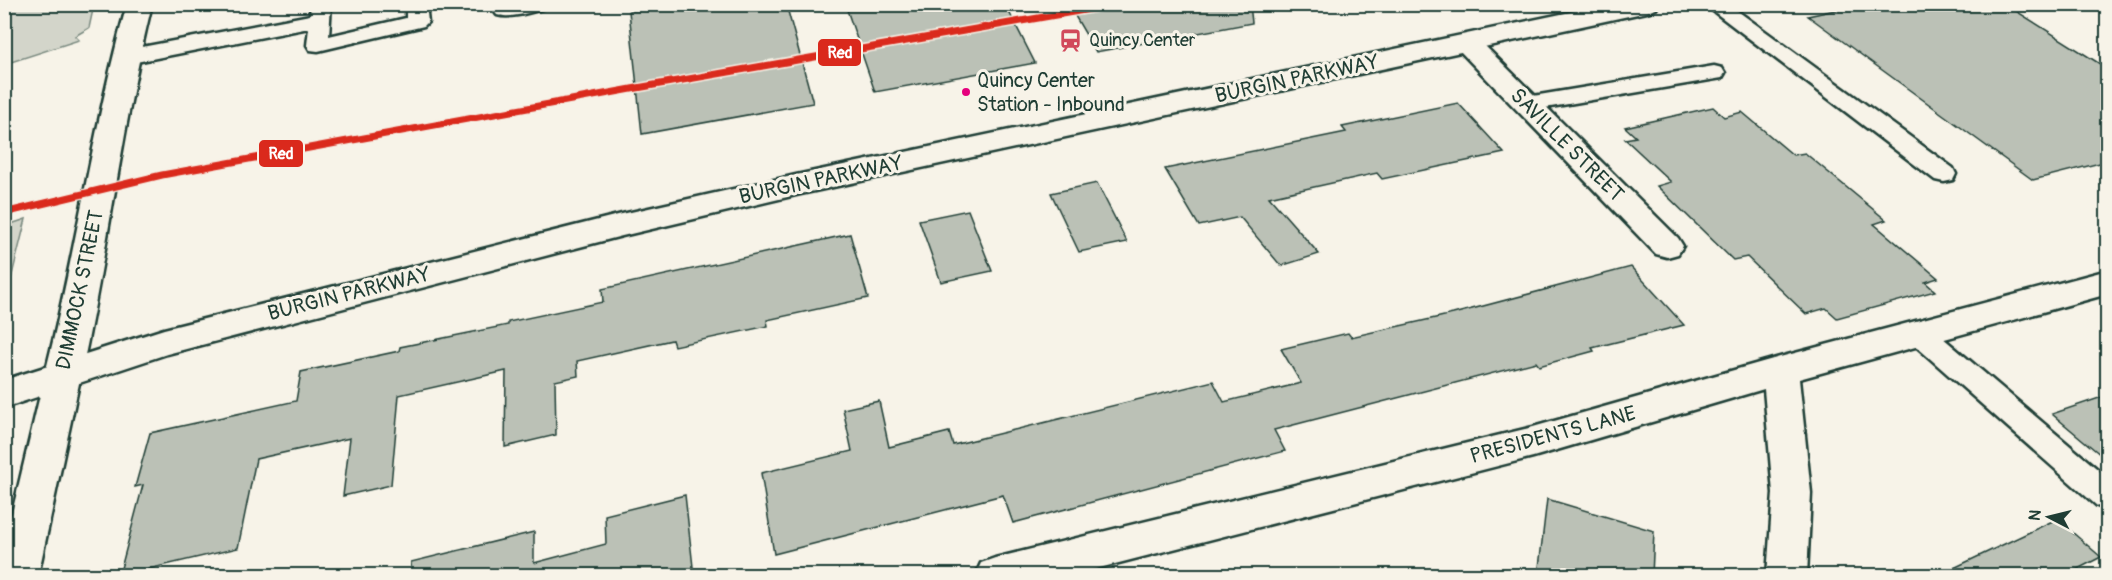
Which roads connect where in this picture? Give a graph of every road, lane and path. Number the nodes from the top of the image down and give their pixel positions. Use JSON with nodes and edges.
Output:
{"nodes":[{"id":1,"x":140,"y":4,"type":"edge"},
{"id":2,"x":416,"y":4,"type":"edge"},
{"id":3,"x":538,"y":4,"type":"edge"},
{"id":4,"x":1647,"y":4,"type":"edge"},
{"id":5,"x":1714,"y":4,"type":"edge"},
{"id":6,"x":504,"y":11,"type":"dead end"},
{"id":7,"x":320,"y":12,"type":"edge"},
{"id":8,"x":1467,"y":44,"type":"junction"},
{"id":9,"x":126,"y":57,"type":"junction"},
{"id":10,"x":1714,"y":73,"type":"dead end"},
{"id":11,"x":1527,"y":104,"type":"junction"},
{"id":12,"x":1944,"y":174,"type":"dead end"},
{"id":13,"x":1667,"y":246,"type":"dead end"},
{"id":14,"x":2108,"y":282,"type":"edge"},
{"id":15,"x":1919,"y":333,"type":"junction"},
{"id":16,"x":1780,"y":371,"type":"junction"},
{"id":17,"x":63,"y":374,"type":"junction"},
{"id":18,"x":4,"y":394,"type":"edge"},
{"id":19,"x":2108,"y":497,"type":"edge"},
{"id":20,"x":18,"y":576,"type":"edge"},
{"id":21,"x":995,"y":576,"type":"edge"},
{"id":22,"x":1787,"y":576,"type":"edge"}],
"edges":[{"from":1,"to":9,"type":"street","name":"DIMMOCK STREET"},
{"from":2,"to":7,"type":"lane"},
{"from":3,"to":6,"type":"lane"},
{"from":4,"to":8,"type":"street","name":"BURGIN PARKWAY"},
{"from":5,"to":12,"type":"lane"},
{"from":7,"to":9,"type":"lane"},
{"from":8,"to":11,"type":"street","name":"SAVILLE STREET"},
{"from":8,"to":17,"type":"street","name":"BURGIN PARKWAY"},
{"from":9,"to":17,"type":"street","name":"DIMMOCK STREET"},
{"from":10,"to":11,"type":"lane"},
{"from":11,"to":13,"type":"street","name":"SAVILLE STREET"},
{"from":14,"to":15,"type":"street","name":"PRESIDENTS LANE"},
{"from":15,"to":16,"type":"street","name":"PRESIDENTS LANE"},
{"from":15,"to":19,"type":"lane"},
{"from":16,"to":21,"type":"street","name":"PRESIDENTS LANE"},
{"from":16,"to":22,"type":"street"},
{"from":17,"to":18,"type":"street","name":"BURGIN PARKWAY"},
{"from":17,"to":20,"type":"street","name":"DIMMOCK STREET"}]}
